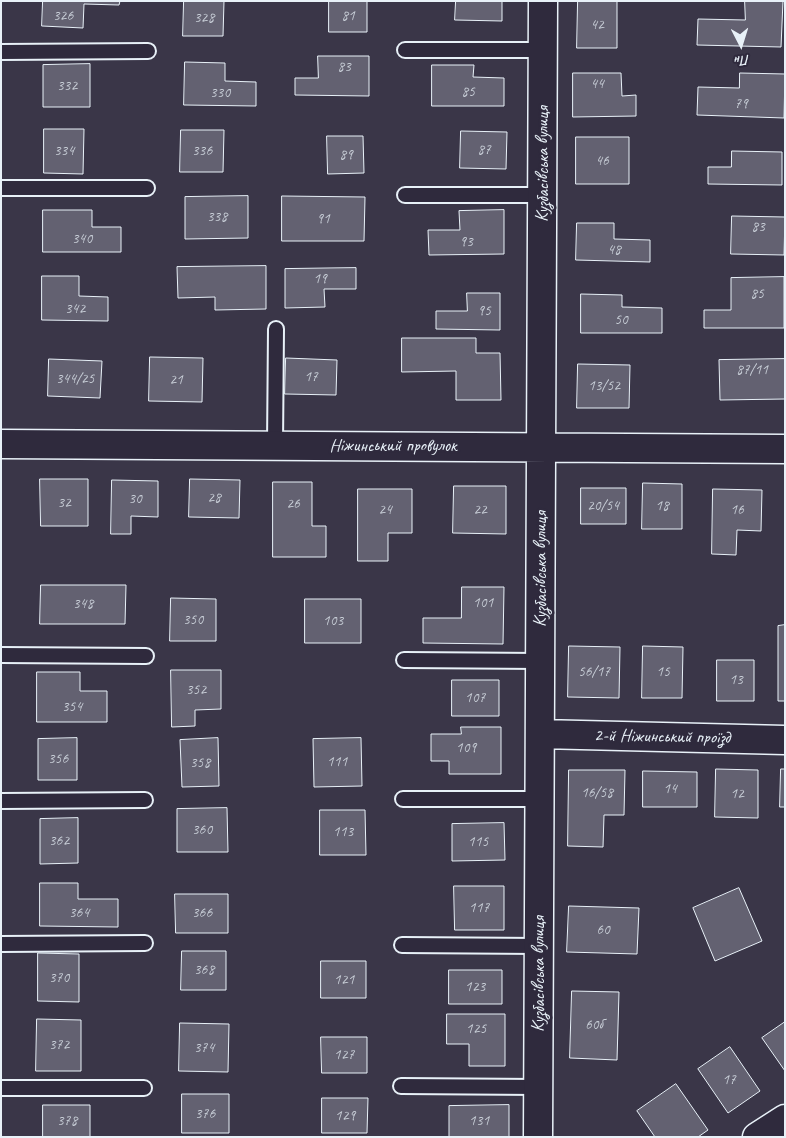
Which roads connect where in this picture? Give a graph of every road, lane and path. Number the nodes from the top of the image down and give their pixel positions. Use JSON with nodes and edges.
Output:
{"nodes":[{"id":1,"x":543,"y":1,"type":"edge"},
{"id":2,"x":405,"y":50,"type":"dead end"},
{"id":3,"x":543,"y":50,"type":"junction"},
{"id":4,"x":148,"y":51,"type":"dead end"},
{"id":5,"x":1,"y":52,"type":"edge"},
{"id":6,"x":1,"y":188,"type":"edge"},
{"id":7,"x":147,"y":188,"type":"dead end"},
{"id":8,"x":405,"y":194,"type":"dead end"},
{"id":9,"x":543,"y":195,"type":"junction"},
{"id":10,"x":276,"y":329,"type":"dead end"},
{"id":11,"x":1,"y":444,"type":"edge"},
{"id":12,"x":275,"y":445,"type":"junction"},
{"id":13,"x":542,"y":447,"type":"junction"},
{"id":14,"x":785,"y":449,"type":"edge"},
{"id":15,"x":1,"y":655,"type":"edge"},
{"id":16,"x":146,"y":656,"type":"dead end"},
{"id":17,"x":404,"y":660,"type":"dead end"},
{"id":18,"x":541,"y":661,"type":"junction"},
{"id":19,"x":540,"y":734,"type":"junction"},
{"id":20,"x":785,"y":740,"type":"edge"},
{"id":21,"x":403,"y":799,"type":"dead end"},
{"id":22,"x":540,"y":799,"type":"junction"},
{"id":23,"x":145,"y":800,"type":"dead end"},
{"id":24,"x":1,"y":801,"type":"edge"},
{"id":25,"x":145,"y":943,"type":"dead end"},
{"id":26,"x":1,"y":944,"type":"edge"},
{"id":27,"x":402,"y":945,"type":"dead end"},
{"id":28,"x":539,"y":946,"type":"junction"},
{"id":29,"x":401,"y":1086,"type":"dead end"},
{"id":30,"x":538,"y":1087,"type":"junction"},
{"id":31,"x":1,"y":1088,"type":"edge"},
{"id":32,"x":144,"y":1088,"type":"dead end"},
{"id":33,"x":785,"y":1119,"type":"edge"},
{"id":34,"x":538,"y":1137,"type":"edge"},
{"id":35,"x":757,"y":1137,"type":"edge"}],
"edges":[{"from":1,"to":3,"type":"street","name":"Кузбасівська вулиця"},
{"from":2,"to":3,"type":"lane"},
{"from":3,"to":9,"type":"street","name":"Кузбасівська вулиця"},
{"from":4,"to":5,"type":"lane"},
{"from":6,"to":7,"type":"lane"},
{"from":8,"to":9,"type":"lane"},
{"from":9,"to":13,"type":"street","name":"Кузбасівська вулиця"},
{"from":10,"to":12,"type":"lane"},
{"from":11,"to":12,"type":"street","name":"Ніжинський провулок"},
{"from":12,"to":13,"type":"street","name":"Ніжинський провулок"},
{"from":13,"to":14,"type":"street","name":"Ніжинський провулок"},
{"from":13,"to":18,"type":"street","name":"Кузбасівська вулиця"},
{"from":15,"to":16,"type":"lane"},
{"from":17,"to":18,"type":"lane"},
{"from":18,"to":19,"type":"street","name":"Кузбасівська вулиця"},
{"from":19,"to":20,"type":"street","name":"2-й Ніжинський проїзд"},
{"from":19,"to":22,"type":"street","name":"Кузбасівська вулиця"},
{"from":21,"to":22,"type":"lane"},
{"from":22,"to":28,"type":"street","name":"Кузбасівська вулиця"},
{"from":23,"to":24,"type":"lane"},
{"from":25,"to":26,"type":"lane"},
{"from":27,"to":28,"type":"lane"},
{"from":28,"to":30,"type":"street","name":"Кузбасівська вулиця"},
{"from":29,"to":30,"type":"lane"},
{"from":30,"to":34,"type":"street","name":"Кузбасівська вулиця"},
{"from":31,"to":32,"type":"lane"},
{"from":33,"to":35,"type":"street"}]}
